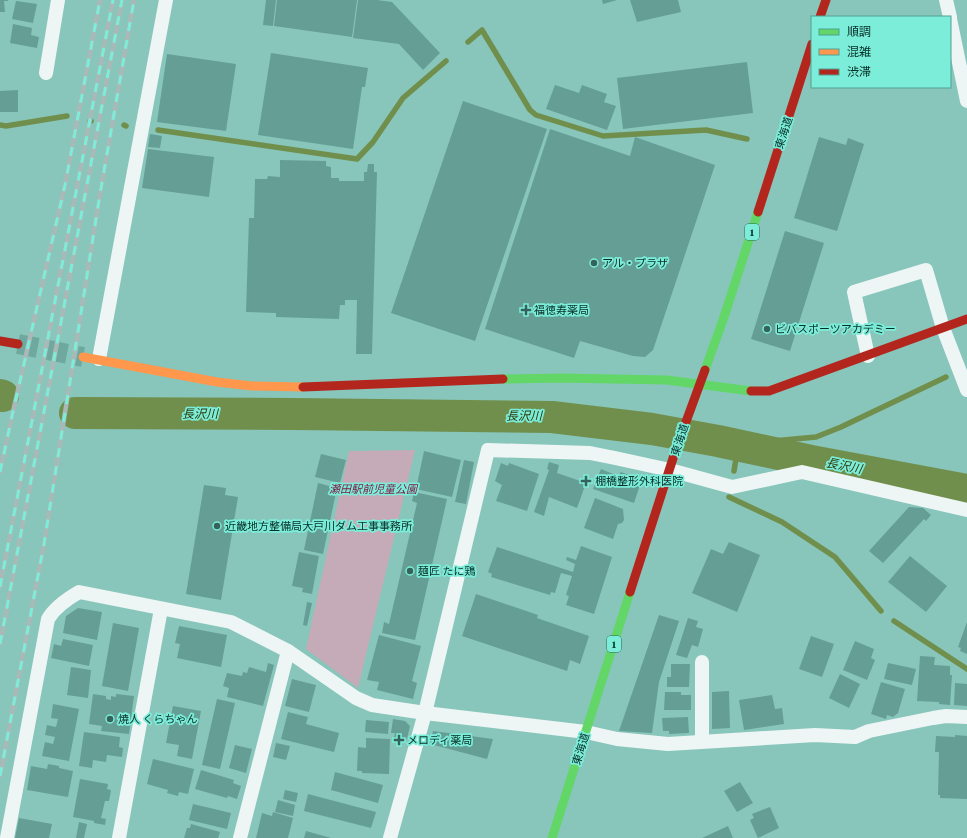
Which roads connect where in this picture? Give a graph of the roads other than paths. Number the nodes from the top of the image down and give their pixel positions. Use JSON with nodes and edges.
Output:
{"nodes":[{"id":1,"x":58,"y":0,"type":"edge"},
{"id":2,"x":166,"y":0,"type":"edge"},
{"id":3,"x":826,"y":0,"type":"edge"},
{"id":4,"x":946,"y":0,"type":"edge"},
{"id":5,"x":820,"y":16,"type":"edge"},
{"id":6,"x":950,"y":16,"type":"edge"},
{"id":7,"x":951,"y":23,"type":"edge"},
{"id":8,"x":811,"y":47,"type":"edge"},
{"id":9,"x":46,"y":73,"type":"dead end"},
{"id":10,"x":967,"y":101,"type":"edge"},
{"id":11,"x":967,"y":319,"type":"edge"},
{"id":12,"x":943,"y":328,"type":"junction"},
{"id":13,"x":0,"y":341,"type":"edge"},
{"id":14,"x":18,"y":344,"type":"tunnel mouth"},
{"id":15,"x":868,"y":356,"type":"junction"},
{"id":16,"x":83,"y":357,"type":"tunnel mouth"},
{"id":17,"x":99,"y":359,"type":"junction"},
{"id":18,"x":699,"y":384,"type":"junction"},
{"id":19,"x":967,"y":390,"type":"edge"},
{"id":20,"x":670,"y":470,"type":"junction"},
{"id":21,"x":967,"y":510,"type":"edge"},
{"id":22,"x":161,"y":609,"type":"junction"},
{"id":23,"x":288,"y":651,"type":"junction"},
{"id":24,"x":702,"y":662,"type":"dead end"},
{"id":25,"x":425,"y":713,"type":"junction"},
{"id":26,"x":967,"y":717,"type":"edge"},
{"id":27,"x":586,"y":732,"type":"junction"},
{"id":28,"x":702,"y":741,"type":"junction"},
{"id":29,"x":7,"y":838,"type":"edge"},
{"id":30,"x":119,"y":838,"type":"edge"},
{"id":31,"x":240,"y":838,"type":"edge"},
{"id":32,"x":390,"y":838,"type":"edge"},
{"id":33,"x":552,"y":838,"type":"edge"}],
"edges":[{"from":1,"to":9,"type":"street"},
{"from":2,"to":17,"type":"street"},
{"from":3,"to":5,"type":"main road"},
{"from":4,"to":6,"type":"street"},
{"from":7,"to":10,"type":"street"},
{"from":8,"to":18,"type":"main road","name":"東海道","number":"1"},
{"from":11,"to":12,"type":"main road"},
{"from":12,"to":15,"type":"main road"},
{"from":12,"to":15,"type":"street"},
{"from":12,"to":19,"type":"street"},
{"from":13,"to":14,"type":"main road"},
{"from":15,"to":18,"type":"main road"},
{"from":16,"to":17,"type":"main road"},
{"from":17,"to":18,"type":"main road"},
{"from":18,"to":20,"type":"main road","name":"東海道","number":"1"},
{"from":20,"to":21,"type":"street"},
{"from":20,"to":25,"type":"street"},
{"from":20,"to":27,"type":"main road","name":"東海道","number":"1"},
{"from":22,"to":23,"type":"street"},
{"from":22,"to":29,"type":"street"},
{"from":22,"to":30,"type":"street"},
{"from":23,"to":25,"type":"street"},
{"from":23,"to":31,"type":"street"},
{"from":24,"to":28,"type":"street"},
{"from":25,"to":27,"type":"street"},
{"from":25,"to":32,"type":"street"},
{"from":26,"to":28,"type":"street"},
{"from":27,"to":28,"type":"street"},
{"from":27,"to":33,"type":"main road","name":"東海道","number":"1"}]}
